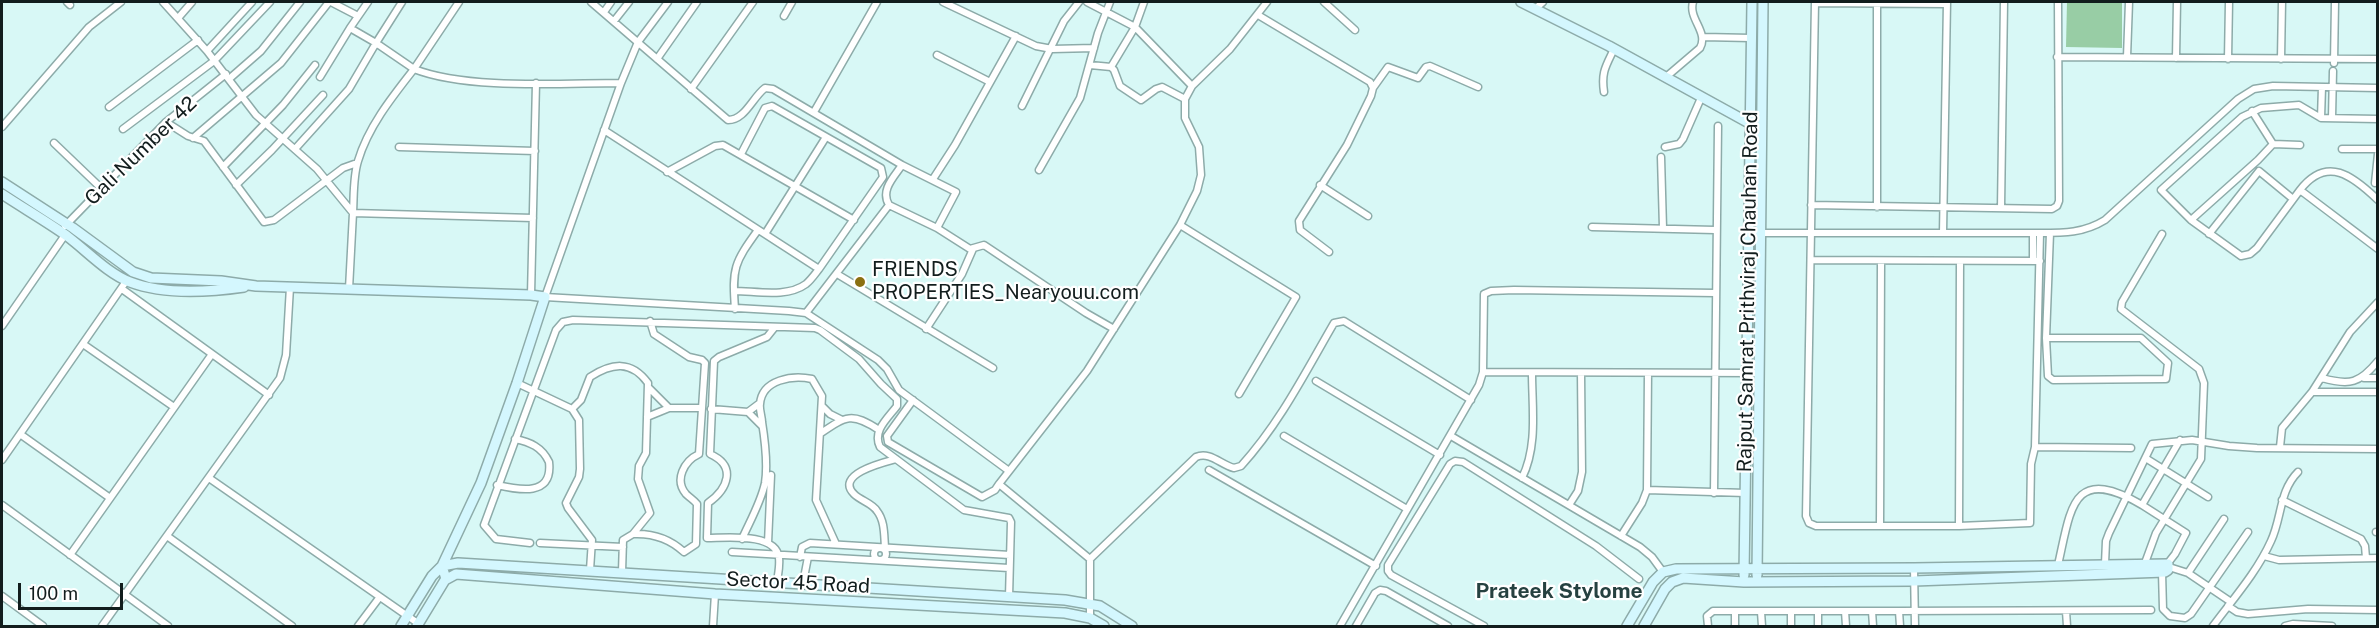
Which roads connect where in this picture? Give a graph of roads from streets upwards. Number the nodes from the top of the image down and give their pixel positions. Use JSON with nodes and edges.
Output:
{"nodes":[{"id":1,"x":121,"y":2,"type":"edge"},
{"id":2,"x":163,"y":2,"type":"edge"},
{"id":3,"x":192,"y":2,"type":"edge"},
{"id":4,"x":252,"y":2,"type":"edge"},
{"id":5,"x":270,"y":2,"type":"edge"},
{"id":6,"x":300,"y":2,"type":"edge"},
{"id":7,"x":330,"y":2,"type":"edge"},
{"id":8,"x":368,"y":2,"type":"edge"},
{"id":9,"x":402,"y":2,"type":"edge"},
{"id":10,"x":459,"y":2,"type":"edge"},
{"id":11,"x":591,"y":2,"type":"edge"},
{"id":12,"x":611,"y":2,"type":"edge"},
{"id":13,"x":629,"y":2,"type":"edge"},
{"id":14,"x":668,"y":2,"type":"edge"},
{"id":15,"x":698,"y":2,"type":"edge"},
{"id":16,"x":753,"y":2,"type":"edge"},
{"id":17,"x":792,"y":2,"type":"edge"},
{"id":18,"x":877,"y":2,"type":"edge"},
{"id":19,"x":943,"y":2,"type":"edge"},
{"id":20,"x":1078,"y":2,"type":"edge"},
{"id":21,"x":1087,"y":2,"type":"edge"},
{"id":22,"x":1110,"y":2,"type":"edge"},
{"id":23,"x":1144,"y":2,"type":"edge"},
{"id":24,"x":1324,"y":2,"type":"edge"},
{"id":25,"x":1521,"y":2,"type":"edge"},
{"id":26,"x":1543,"y":2,"type":"edge"},
{"id":27,"x":1693,"y":2,"type":"edge"},
{"id":28,"x":1752,"y":2,"type":"edge"},
{"id":29,"x":1763,"y":2,"type":"edge"},
{"id":30,"x":1815,"y":2,"type":"edge"},
{"id":31,"x":2004,"y":2,"type":"edge"},
{"id":32,"x":2058,"y":2,"type":"edge"},
{"id":33,"x":2129,"y":2,"type":"edge"},
{"id":34,"x":2177,"y":2,"type":"edge"},
{"id":35,"x":2229,"y":2,"type":"edge"},
{"id":36,"x":2282,"y":2,"type":"edge"},
{"id":37,"x":2334,"y":2,"type":"edge"},
{"id":38,"x":1263,"y":3,"type":"edge"},
{"id":39,"x":1946,"y":3,"type":"edge"},
{"id":40,"x":1877,"y":4,"type":"junction"},
{"id":41,"x":1535,"y":9,"type":"junction"},
{"id":42,"x":604,"y":12,"type":"junction"},
{"id":43,"x":1107,"y":12,"type":"junction"},
{"id":44,"x":1258,"y":15,"type":"junction"},
{"id":45,"x":358,"y":16,"type":"junction"},
{"id":46,"x":784,"y":16,"type":"dead end"},
{"id":47,"x":179,"y":17,"type":"junction"},
{"id":48,"x":614,"y":21,"type":"junction"},
{"id":49,"x":1135,"y":27,"type":"junction"},
{"id":50,"x":350,"y":28,"type":"junction"},
{"id":51,"x":1355,"y":30,"type":"dead end"},
{"id":52,"x":1016,"y":36,"type":"junction"},
{"id":53,"x":1703,"y":37,"type":"junction"},
{"id":54,"x":1751,"y":38,"type":"junction"},
{"id":55,"x":198,"y":40,"type":"junction"},
{"id":56,"x":638,"y":42,"type":"junction"},
{"id":57,"x":376,"y":43,"type":"junction"},
{"id":58,"x":1094,"y":48,"type":"junction"},
{"id":59,"x":1052,"y":49,"type":"junction"},
{"id":60,"x":1614,"y":49,"type":"junction"},
{"id":61,"x":207,"y":51,"type":"junction"},
{"id":62,"x":937,"y":56,"type":"dead end"},
{"id":63,"x":2057,"y":57,"type":"junction"},
{"id":64,"x":2127,"y":57,"type":"junction"},
{"id":65,"x":657,"y":58,"type":"junction"},
{"id":66,"x":2176,"y":58,"type":"junction"},
{"id":67,"x":2228,"y":59,"type":"junction"},
{"id":68,"x":2281,"y":59,"type":"junction"},
{"id":69,"x":2378,"y":59,"type":"edge"},
{"id":70,"x":214,"y":61,"type":"junction"},
{"id":71,"x":2334,"y":61,"type":"junction"},
{"id":72,"x":315,"y":65,"type":"dead end"},
{"id":73,"x":1090,"y":65,"type":"junction"},
{"id":74,"x":1111,"y":67,"type":"junction"},
{"id":75,"x":414,"y":69,"type":"junction"},
{"id":76,"x":2333,"y":71,"type":"dead end"},
{"id":77,"x":227,"y":77,"type":"junction"},
{"id":78,"x":320,"y":77,"type":"dead end"},
{"id":79,"x":1666,"y":77,"type":"junction"},
{"id":80,"x":990,"y":82,"type":"junction"},
{"id":81,"x":537,"y":83,"type":"junction"},
{"id":82,"x":621,"y":83,"type":"junction"},
{"id":83,"x":1192,"y":87,"type":"junction"},
{"id":84,"x":1478,"y":87,"type":"dead end"},
{"id":85,"x":2322,"y":87,"type":"junction"},
{"id":86,"x":2333,"y":87,"type":"junction"},
{"id":87,"x":1373,"y":88,"type":"junction"},
{"id":88,"x":2378,"y":88,"type":"edge"},
{"id":89,"x":691,"y":89,"type":"junction"},
{"id":90,"x":1604,"y":92,"type":"dead end"},
{"id":91,"x":323,"y":95,"type":"dead end"},
{"id":92,"x":242,"y":96,"type":"junction"},
{"id":93,"x":1701,"y":98,"type":"junction"},
{"id":94,"x":1185,"y":99,"type":"junction"},
{"id":95,"x":1022,"y":106,"type":"dead end"},
{"id":96,"x":109,"y":107,"type":"dead end"},
{"id":97,"x":2252,"y":111,"type":"junction"},
{"id":98,"x":814,"y":112,"type":"junction"},
{"id":99,"x":2321,"y":118,"type":"junction"},
{"id":100,"x":2332,"y":118,"type":"junction"},
{"id":101,"x":2378,"y":119,"type":"edge"},
{"id":102,"x":166,"y":122,"type":"junction"},
{"id":103,"x":1749,"y":123,"type":"junction"},
{"id":104,"x":266,"y":124,"type":"junction"},
{"id":105,"x":1718,"y":126,"type":"dead end"},
{"id":106,"x":2,"y":127,"type":"edge"},
{"id":107,"x":123,"y":129,"type":"dead end"},
{"id":108,"x":604,"y":130,"type":"junction"},
{"id":109,"x":826,"y":136,"type":"junction"},
{"id":110,"x":193,"y":138,"type":"junction"},
{"id":111,"x":283,"y":138,"type":"junction"},
{"id":112,"x":54,"y":143,"type":"dead end"},
{"id":113,"x":2273,"y":144,"type":"junction"},
{"id":114,"x":2300,"y":145,"type":"dead end"},
{"id":115,"x":399,"y":147,"type":"dead end"},
{"id":116,"x":1665,"y":147,"type":"dead end"},
{"id":117,"x":2342,"y":148,"type":"dead end"},
{"id":118,"x":295,"y":149,"type":"junction"},
{"id":119,"x":2378,"y":149,"type":"edge"},
{"id":120,"x":535,"y":151,"type":"junction"},
{"id":121,"x":741,"y":154,"type":"junction"},
{"id":122,"x":2378,"y":154,"type":"edge"},
{"id":123,"x":1661,"y":157,"type":"dead end"},
{"id":124,"x":357,"y":163,"type":"junction"},
{"id":125,"x":902,"y":165,"type":"junction"},
{"id":126,"x":223,"y":167,"type":"junction"},
{"id":127,"x":1039,"y":170,"type":"dead end"},
{"id":128,"x":667,"y":172,"type":"junction"},
{"id":129,"x":933,"y":179,"type":"junction"},
{"id":130,"x":327,"y":182,"type":"junction"},
{"id":131,"x":2,"y":184,"type":"edge"},
{"id":132,"x":2376,"y":184,"type":"edge"},
{"id":133,"x":236,"y":185,"type":"junction"},
{"id":134,"x":1320,"y":185,"type":"junction"},
{"id":135,"x":795,"y":186,"type":"junction"},
{"id":136,"x":102,"y":189,"type":"junction"},
{"id":137,"x":2300,"y":190,"type":"junction"},
{"id":138,"x":2367,"y":190,"type":"junction"},
{"id":139,"x":2,"y":194,"type":"edge"},
{"id":140,"x":2293,"y":199,"type":"junction"},
{"id":141,"x":2378,"y":200,"type":"edge"},
{"id":142,"x":889,"y":205,"type":"junction"},
{"id":143,"x":1811,"y":205,"type":"junction"},
{"id":144,"x":1877,"y":207,"type":"junction"},
{"id":145,"x":1944,"y":208,"type":"junction"},
{"id":146,"x":2001,"y":208,"type":"junction"},
{"id":147,"x":353,"y":213,"type":"junction"},
{"id":148,"x":1368,"y":216,"type":"dead end"},
{"id":149,"x":533,"y":218,"type":"junction"},
{"id":150,"x":854,"y":220,"type":"junction"},
{"id":151,"x":2191,"y":220,"type":"junction"},
{"id":152,"x":1180,"y":225,"type":"junction"},
{"id":153,"x":1592,"y":227,"type":"dead end"},
{"id":154,"x":937,"y":228,"type":"junction"},
{"id":155,"x":1663,"y":228,"type":"junction"},
{"id":156,"x":64,"y":230,"type":"junction"},
{"id":157,"x":1715,"y":230,"type":"junction"},
{"id":158,"x":761,"y":232,"type":"junction"},
{"id":159,"x":1748,"y":233,"type":"junction"},
{"id":160,"x":1760,"y":233,"type":"junction"},
{"id":161,"x":1812,"y":233,"type":"junction"},
{"id":162,"x":1943,"y":233,"type":"junction"},
{"id":163,"x":2036,"y":233,"type":"junction"},
{"id":164,"x":2050,"y":233,"type":"junction"},
{"id":165,"x":2162,"y":234,"type":"dead end"},
{"id":166,"x":2209,"y":234,"type":"junction"},
{"id":167,"x":973,"y":249,"type":"junction"},
{"id":168,"x":2378,"y":249,"type":"edge"},
{"id":169,"x":1329,"y":252,"type":"dead end"},
{"id":170,"x":1811,"y":260,"type":"junction"},
{"id":171,"x":1881,"y":261,"type":"junction"},
{"id":172,"x":1960,"y":261,"type":"junction"},
{"id":173,"x":2036,"y":261,"type":"junction"},
{"id":174,"x":819,"y":269,"type":"junction"},
{"id":175,"x":837,"y":274,"type":"junction"},
{"id":176,"x":124,"y":285,"type":"junction"},
{"id":177,"x":256,"y":286,"type":"junction"},
{"id":178,"x":290,"y":287,"type":"junction"},
{"id":179,"x":349,"y":289,"type":"junction"},
{"id":180,"x":734,"y":291,"type":"junction"},
{"id":181,"x":1715,"y":293,"type":"junction"},
{"id":182,"x":531,"y":295,"type":"junction"},
{"id":183,"x":544,"y":297,"type":"junction"},
{"id":184,"x":2378,"y":302,"type":"edge"},
{"id":185,"x":735,"y":309,"type":"junction"},
{"id":186,"x":806,"y":314,"type":"junction"},
{"id":187,"x":650,"y":321,"type":"junction"},
{"id":188,"x":2,"y":326,"type":"edge"},
{"id":189,"x":775,"y":327,"type":"junction"},
{"id":190,"x":926,"y":329,"type":"junction"},
{"id":191,"x":1114,"y":329,"type":"junction"},
{"id":192,"x":2046,"y":339,"type":"junction"},
{"id":193,"x":83,"y":344,"type":"junction"},
{"id":194,"x":212,"y":354,"type":"junction"},
{"id":195,"x":2378,"y":361,"type":"edge"},
{"id":196,"x":993,"y":368,"type":"dead end"},
{"id":197,"x":1483,"y":372,"type":"junction"},
{"id":198,"x":1532,"y":373,"type":"junction"},
{"id":199,"x":1581,"y":373,"type":"junction"},
{"id":200,"x":1648,"y":373,"type":"junction"},
{"id":201,"x":1714,"y":373,"type":"junction"},
{"id":202,"x":1746,"y":373,"type":"junction"},
{"id":203,"x":1758,"y":373,"type":"junction"},
{"id":204,"x":2322,"y":378,"type":"junction"},
{"id":205,"x":2364,"y":378,"type":"junction"},
{"id":206,"x":2378,"y":378,"type":"edge"},
{"id":207,"x":1316,"y":381,"type":"dead end"},
{"id":208,"x":517,"y":383,"type":"junction"},
{"id":209,"x":648,"y":387,"type":"junction"},
{"id":210,"x":533,"y":391,"type":"junction"},
{"id":211,"x":2312,"y":392,"type":"junction"},
{"id":212,"x":2378,"y":392,"type":"edge"},
{"id":213,"x":1239,"y":394,"type":"dead end"},
{"id":214,"x":270,"y":395,"type":"junction"},
{"id":215,"x":914,"y":400,"type":"junction"},
{"id":216,"x":1471,"y":400,"type":"junction"},
{"id":217,"x":760,"y":403,"type":"junction"},
{"id":218,"x":822,"y":406,"type":"junction"},
{"id":219,"x":174,"y":407,"type":"junction"},
{"id":220,"x":669,"y":408,"type":"junction"},
{"id":221,"x":702,"y":408,"type":"junction"},
{"id":222,"x":572,"y":409,"type":"junction"},
{"id":223,"x":711,"y":409,"type":"junction"},
{"id":224,"x":747,"y":412,"type":"junction"},
{"id":225,"x":647,"y":417,"type":"junction"},
{"id":226,"x":842,"y":420,"type":"junction"},
{"id":227,"x":763,"y":426,"type":"junction"},
{"id":228,"x":879,"y":430,"type":"junction"},
{"id":229,"x":821,"y":433,"type":"junction"},
{"id":230,"x":20,"y":434,"type":"junction"},
{"id":231,"x":1284,"y":436,"type":"dead end"},
{"id":232,"x":1451,"y":436,"type":"junction"},
{"id":233,"x":515,"y":439,"type":"junction"},
{"id":234,"x":2180,"y":440,"type":"junction"},
{"id":235,"x":2203,"y":442,"type":"junction"},
{"id":236,"x":2035,"y":447,"type":"junction"},
{"id":237,"x":2280,"y":447,"type":"junction"},
{"id":238,"x":2131,"y":448,"type":"dead end"},
{"id":239,"x":2378,"y":449,"type":"edge"},
{"id":240,"x":1440,"y":455,"type":"junction"},
{"id":241,"x":896,"y":459,"type":"junction"},
{"id":242,"x":2146,"y":459,"type":"junction"},
{"id":243,"x":2,"y":460,"type":"edge"},
{"id":244,"x":2163,"y":468,"type":"junction"},
{"id":245,"x":1209,"y":470,"type":"dead end"},
{"id":246,"x":1009,"y":471,"type":"junction"},
{"id":247,"x":2298,"y":472,"type":"dead end"},
{"id":248,"x":771,"y":475,"type":"dead end"},
{"id":249,"x":209,"y":478,"type":"junction"},
{"id":250,"x":1522,"y":478,"type":"junction"},
{"id":251,"x":2187,"y":483,"type":"junction"},
{"id":252,"x":999,"y":484,"type":"junction"},
{"id":253,"x":497,"y":485,"type":"junction"},
{"id":254,"x":1647,"y":490,"type":"junction"},
{"id":255,"x":1714,"y":493,"type":"junction"},
{"id":256,"x":1746,"y":493,"type":"junction"},
{"id":257,"x":2208,"y":496,"type":"dead end"},
{"id":258,"x":2128,"y":497,"type":"junction"},
{"id":259,"x":110,"y":498,"type":"junction"},
{"id":260,"x":2282,"y":500,"type":"junction"},
{"id":261,"x":2,"y":505,"type":"edge"},
{"id":262,"x":1569,"y":505,"type":"junction"},
{"id":263,"x":2142,"y":505,"type":"junction"},
{"id":264,"x":1407,"y":509,"type":"junction"},
{"id":265,"x":2165,"y":519,"type":"junction"},
{"id":266,"x":2224,"y":519,"type":"dead end"},
{"id":267,"x":1880,"y":526,"type":"junction"},
{"id":268,"x":1959,"y":526,"type":"junction"},
{"id":269,"x":2248,"y":532,"type":"dead end"},
{"id":270,"x":633,"y":534,"type":"junction"},
{"id":271,"x":167,"y":536,"type":"junction"},
{"id":272,"x":1622,"y":536,"type":"junction"},
{"id":273,"x":742,"y":539,"type":"junction"},
{"id":274,"x":530,"y":543,"type":"dead end"},
{"id":275,"x":540,"y":543,"type":"dead end"},
{"id":276,"x":768,"y":543,"type":"junction"},
{"id":277,"x":836,"y":544,"type":"junction"},
{"id":278,"x":592,"y":546,"type":"junction"},
{"id":279,"x":882,"y":547,"type":"junction"},
{"id":280,"x":623,"y":548,"type":"junction"},
{"id":281,"x":732,"y":552,"type":"dead end"},
{"id":282,"x":70,"y":555,"type":"junction"},
{"id":283,"x":1010,"y":555,"type":"junction"},
{"id":284,"x":2264,"y":555,"type":"junction"},
{"id":285,"x":779,"y":556,"type":"junction"},
{"id":286,"x":800,"y":557,"type":"junction"},
{"id":287,"x":808,"y":557,"type":"junction"},
{"id":288,"x":2366,"y":558,"type":"junction"},
{"id":289,"x":2378,"y":558,"type":"edge"},
{"id":290,"x":1090,"y":559,"type":"junction"},
{"id":291,"x":879,"y":560,"type":"junction"},
{"id":292,"x":2145,"y":563,"type":"junction"},
{"id":293,"x":2105,"y":564,"type":"junction"},
{"id":294,"x":2058,"y":565,"type":"junction"},
{"id":295,"x":442,"y":566,"type":"junction"},
{"id":296,"x":1376,"y":566,"type":"junction"},
{"id":297,"x":2166,"y":567,"type":"junction"},
{"id":298,"x":1009,"y":568,"type":"junction"},
{"id":299,"x":1914,"y":568,"type":"junction"},
{"id":300,"x":1744,"y":569,"type":"junction"},
{"id":301,"x":1757,"y":569,"type":"junction"},
{"id":302,"x":590,"y":570,"type":"junction"},
{"id":303,"x":622,"y":572,"type":"junction"},
{"id":304,"x":1663,"y":572,"type":"junction"},
{"id":305,"x":2188,"y":573,"type":"junction"},
{"id":306,"x":451,"y":576,"type":"junction"},
{"id":307,"x":1639,"y":579,"type":"dead end"},
{"id":308,"x":1914,"y":580,"type":"junction"},
{"id":309,"x":777,"y":582,"type":"junction"},
{"id":310,"x":1744,"y":582,"type":"junction"},
{"id":311,"x":1757,"y":582,"type":"junction"},
{"id":312,"x":803,"y":583,"type":"junction"},
{"id":313,"x":2209,"y":588,"type":"junction"},
{"id":314,"x":715,"y":594,"type":"junction"},
{"id":315,"x":125,"y":595,"type":"junction"},
{"id":316,"x":2,"y":596,"type":"edge"},
{"id":317,"x":1010,"y":597,"type":"junction"},
{"id":318,"x":379,"y":598,"type":"junction"},
{"id":319,"x":1090,"y":603,"type":"junction"},
{"id":320,"x":2229,"y":604,"type":"junction"},
{"id":321,"x":1899,"y":610,"type":"junction"},
{"id":322,"x":2151,"y":610,"type":"dead end"},
{"id":323,"x":2378,"y":610,"type":"edge"},
{"id":324,"x":1818,"y":611,"type":"junction"},
{"id":325,"x":1845,"y":611,"type":"junction"},
{"id":326,"x":1872,"y":611,"type":"junction"},
{"id":327,"x":1915,"y":611,"type":"junction"},
{"id":328,"x":2066,"y":611,"type":"junction"},
{"id":329,"x":1735,"y":612,"type":"junction"},
{"id":330,"x":1761,"y":612,"type":"junction"},
{"id":331,"x":1791,"y":612,"type":"junction"},
{"id":332,"x":406,"y":617,"type":"junction"},
{"id":333,"x":1090,"y":618,"type":"junction"},
{"id":334,"x":418,"y":625,"type":"edge"},
{"id":335,"x":43,"y":627,"type":"edge"},
{"id":336,"x":102,"y":627,"type":"edge"},
{"id":337,"x":168,"y":627,"type":"edge"},
{"id":338,"x":292,"y":627,"type":"edge"},
{"id":339,"x":358,"y":627,"type":"edge"},
{"id":340,"x":401,"y":627,"type":"edge"},
{"id":341,"x":713,"y":627,"type":"edge"},
{"id":342,"x":1104,"y":627,"type":"edge"},
{"id":343,"x":1132,"y":627,"type":"edge"},
{"id":344,"x":1340,"y":627,"type":"edge"},
{"id":345,"x":1356,"y":627,"type":"edge"},
{"id":346,"x":1448,"y":627,"type":"edge"},
{"id":347,"x":1484,"y":627,"type":"edge"},
{"id":348,"x":1627,"y":627,"type":"edge"},
{"id":349,"x":1644,"y":627,"type":"edge"},
{"id":350,"x":1708,"y":627,"type":"edge"},
{"id":351,"x":1735,"y":627,"type":"edge"},
{"id":352,"x":1761,"y":627,"type":"edge"},
{"id":353,"x":1791,"y":627,"type":"edge"},
{"id":354,"x":1818,"y":627,"type":"edge"},
{"id":355,"x":1846,"y":627,"type":"edge"},
{"id":356,"x":1873,"y":627,"type":"edge"},
{"id":357,"x":1900,"y":627,"type":"edge"},
{"id":358,"x":1915,"y":627,"type":"edge"},
{"id":359,"x":2067,"y":627,"type":"edge"},
{"id":360,"x":2213,"y":627,"type":"edge"},
{"id":361,"x":2285,"y":627,"type":"edge"},
{"id":362,"x":2332,"y":627,"type":"edge"}],
"edges":[{"from":1,"to":106,"type":"street"},
{"from":2,"to":47,"type":"street"},
{"from":3,"to":47,"type":"street"},
{"from":4,"to":61,"type":"street"},
{"from":5,"to":70,"type":"street"},
{"from":6,"to":77,"type":"street","name":"Gali Number 42"},
{"from":7,"to":45,"type":"street"},
{"from":7,"to":92,"type":"street"},
{"from":8,"to":45,"type":"street"},
{"from":9,"to":57,"type":"street"},
{"from":10,"to":75,"type":"street"},
{"from":11,"to":42,"type":"street"},
{"from":12,"to":42,"type":"street"},
{"from":13,"to":48,"type":"street"},
{"from":14,"to":56,"type":"street"},
{"from":15,"to":65,"type":"street"},
{"from":16,"to":89,"type":"street"},
{"from":17,"to":46,"type":"street"},
{"from":18,"to":98,"type":"street"},
{"from":19,"to":52,"type":"street"},
{"from":20,"to":59,"type":"street"},
{"from":21,"to":43,"type":"street"},
{"from":22,"to":43,"type":"street"},
{"from":23,"to":49,"type":"street"},
{"from":24,"to":51,"type":"street"},
{"from":25,"to":41,"type":"street"},
{"from":26,"to":41,"type":"street"},
{"from":27,"to":53,"type":"street"},
{"from":28,"to":54,"type":"street","name":"Rajput Samrat Prithviraj Chauhan Road"},
{"from":29,"to":160,"type":"street","name":"Rajput Samrat Prithviraj Chauhan Road"},
{"from":30,"to":40,"type":"street"},
{"from":30,"to":143,"type":"street"},
{"from":31,"to":146,"type":"street"},
{"from":32,"to":63,"type":"street"},
{"from":33,"to":64,"type":"street"},
{"from":34,"to":66,"type":"street"},
{"from":35,"to":67,"type":"street"},
{"from":36,"to":68,"type":"street"},
{"from":37,"to":71,"type":"street"},
{"from":38,"to":44,"type":"street"},
{"from":39,"to":40,"type":"street"},
{"from":39,"to":145,"type":"street"},
{"from":40,"to":144,"type":"street"},
{"from":41,"to":60,"type":"street"},
{"from":42,"to":48,"type":"street"},
{"from":43,"to":49,"type":"street"},
{"from":43,"to":58,"type":"street"},
{"from":44,"to":83,"type":"street"},
{"from":44,"to":87,"type":"street"},
{"from":45,"to":50,"type":"street"},
{"from":47,"to":55,"type":"street"},
{"from":48,"to":56,"type":"street"},
{"from":49,"to":74,"type":"street"},
{"from":49,"to":83,"type":"street"},
{"from":50,"to":57,"type":"street"},
{"from":50,"to":78,"type":"street"},
{"from":52,"to":59,"type":"street"},
{"from":52,"to":80,"type":"street"},
{"from":53,"to":54,"type":"street"},
{"from":53,"to":79,"type":"street"},
{"from":54,"to":103,"type":"street","name":"Rajput Samrat Prithviraj Chauhan Road"},
{"from":55,"to":61,"type":"street"},
{"from":55,"to":96,"type":"street"},
{"from":56,"to":65,"type":"street"},
{"from":56,"to":82,"type":"street"},
{"from":57,"to":75,"type":"street"},
{"from":57,"to":118,"type":"street"},
{"from":58,"to":59,"type":"street"},
{"from":58,"to":73,"type":"street"},
{"from":59,"to":95,"type":"street"},
{"from":60,"to":79,"type":"street"},
{"from":60,"to":90,"type":"street"},
{"from":61,"to":70,"type":"street"},
{"from":62,"to":80,"type":"street"},
{"from":63,"to":64,"type":"street"},
{"from":63,"to":146,"type":"street"},
{"from":64,"to":66,"type":"street"},
{"from":65,"to":89,"type":"street"},
{"from":66,"to":67,"type":"street"},
{"from":67,"to":68,"type":"street"},
{"from":68,"to":71,"type":"street"},
{"from":69,"to":71,"type":"street"},
{"from":70,"to":77,"type":"street"},
{"from":70,"to":107,"type":"street"},
{"from":72,"to":104,"type":"street"},
{"from":73,"to":74,"type":"street"},
{"from":73,"to":127,"type":"street"},
{"from":74,"to":94,"type":"street"},
{"from":75,"to":81,"type":"street"},
{"from":75,"to":124,"type":"street"},
{"from":76,"to":86,"type":"street"},
{"from":77,"to":92,"type":"street"},
{"from":77,"to":102,"type":"street","name":"Gali Number 42"},
{"from":79,"to":93,"type":"street"},
{"from":80,"to":129,"type":"street"},
{"from":81,"to":82,"type":"street"},
{"from":81,"to":120,"type":"street"},
{"from":82,"to":108,"type":"street"},
{"from":83,"to":94,"type":"street"},
{"from":84,"to":87,"type":"street"},
{"from":85,"to":86,"type":"street"},
{"from":85,"to":99,"type":"street"},
{"from":85,"to":164,"type":"street"},
{"from":86,"to":88,"type":"street"},
{"from":86,"to":100,"type":"street"},
{"from":87,"to":134,"type":"street"},
{"from":89,"to":98,"type":"street"},
{"from":91,"to":111,"type":"street"},
{"from":92,"to":104,"type":"street"},
{"from":92,"to":110,"type":"street"},
{"from":93,"to":103,"type":"street"},
{"from":93,"to":116,"type":"street"},
{"from":94,"to":152,"type":"street"},
{"from":97,"to":99,"type":"street"},
{"from":97,"to":113,"type":"street"},
{"from":97,"to":151,"type":"street"},
{"from":98,"to":125,"type":"street"},
{"from":99,"to":100,"type":"street"},
{"from":100,"to":101,"type":"street"},
{"from":102,"to":110,"type":"street"},
{"from":102,"to":136,"type":"street","name":"Gali Number 42"},
{"from":103,"to":159,"type":"street","name":"Rajput Samrat Prithviraj Chauhan Road"},
{"from":104,"to":111,"type":"street"},
{"from":104,"to":126,"type":"street"},
{"from":105,"to":157,"type":"street"},
{"from":108,"to":128,"type":"street"},
{"from":108,"to":183,"type":"street"},
{"from":109,"to":121,"type":"street"},
{"from":109,"to":135,"type":"street"},
{"from":109,"to":150,"type":"street"},
{"from":110,"to":126,"type":"street"},
{"from":111,"to":118,"type":"street"},
{"from":111,"to":133,"type":"street"},
{"from":112,"to":136,"type":"street"},
{"from":113,"to":114,"type":"street"},
{"from":113,"to":151,"type":"street"},
{"from":115,"to":120,"type":"street"},
{"from":117,"to":119,"type":"street"},
{"from":118,"to":130,"type":"street"},
{"from":120,"to":149,"type":"street"},
{"from":121,"to":128,"type":"street"},
{"from":121,"to":135,"type":"street"},
{"from":122,"to":132,"type":"street"},
{"from":123,"to":155,"type":"street"},
{"from":124,"to":130,"type":"street"},
{"from":124,"to":147,"type":"street"},
{"from":125,"to":129,"type":"street"},
{"from":125,"to":142,"type":"street"},
{"from":126,"to":133,"type":"street"},
{"from":128,"to":158,"type":"street"},
{"from":129,"to":154,"type":"street"},
{"from":130,"to":133,"type":"street"},
{"from":130,"to":147,"type":"street"},
{"from":131,"to":156,"type":"street"},
{"from":132,"to":138,"type":"street"},
{"from":134,"to":148,"type":"street"},
{"from":134,"to":169,"type":"street"},
{"from":135,"to":150,"type":"street"},
{"from":135,"to":158,"type":"street"},
{"from":136,"to":156,"type":"street","name":"Gali Number 42"},
{"from":137,"to":138,"type":"street"},
{"from":137,"to":140,"type":"street"},
{"from":137,"to":168,"type":"street"},
{"from":138,"to":141,"type":"street"},
{"from":139,"to":156,"type":"street"},
{"from":140,"to":166,"type":"street"},
{"from":140,"to":166,"type":"street"},
{"from":142,"to":154,"type":"street"},
{"from":142,"to":175,"type":"street"},
{"from":143,"to":144,"type":"street"},
{"from":143,"to":161,"type":"street"},
{"from":144,"to":145,"type":"street"},
{"from":145,"to":146,"type":"street"},
{"from":145,"to":162,"type":"street"},
{"from":147,"to":149,"type":"street"},
{"from":147,"to":179,"type":"street"},
{"from":149,"to":182,"type":"street"},
{"from":150,"to":174,"type":"street"},
{"from":151,"to":166,"type":"street"},
{"from":152,"to":191,"type":"street"},
{"from":152,"to":213,"type":"street"},
{"from":153,"to":155,"type":"street"},
{"from":154,"to":167,"type":"street"},
{"from":155,"to":157,"type":"street"},
{"from":156,"to":176,"type":"street"},
{"from":156,"to":177,"type":"street"},
{"from":156,"to":188,"type":"street","name":"Gali Number 42"},
{"from":157,"to":181,"type":"street"},
{"from":158,"to":174,"type":"street"},
{"from":158,"to":180,"type":"street"},
{"from":159,"to":160,"type":"street"},
{"from":159,"to":202,"type":"street","name":"Rajput Samrat Prithviraj Chauhan Road"},
{"from":160,"to":161,"type":"street"},
{"from":160,"to":203,"type":"street","name":"Rajput Samrat Prithviraj Chauhan Road"},
{"from":161,"to":162,"type":"street"},
{"from":161,"to":170,"type":"street"},
{"from":162,"to":163,"type":"street"},
{"from":163,"to":164,"type":"street"},
{"from":163,"to":173,"type":"street"},
{"from":164,"to":192,"type":"street"},
{"from":165,"to":235,"type":"street"},
{"from":167,"to":190,"type":"street"},
{"from":167,"to":191,"type":"street"},
{"from":170,"to":171,"type":"street"},
{"from":170,"to":267,"type":"street"},
{"from":171,"to":172,"type":"street"},
{"from":171,"to":267,"type":"street"},
{"from":172,"to":173,"type":"street"},
{"from":172,"to":268,"type":"street"},
{"from":173,"to":236,"type":"street"},
{"from":174,"to":180,"type":"street"},
{"from":175,"to":186,"type":"street"},
{"from":175,"to":190,"type":"street"},
{"from":176,"to":177,"type":"street"},
{"from":176,"to":193,"type":"street"},
{"from":176,"to":194,"type":"street"},
{"from":177,"to":178,"type":"street"},
{"from":178,"to":179,"type":"street"},
{"from":178,"to":214,"type":"street"},
{"from":179,"to":182,"type":"street"},
{"from":180,"to":185,"type":"street"},
{"from":181,"to":197,"type":"street"},
{"from":181,"to":201,"type":"street"},
{"from":182,"to":183,"type":"street"},
{"from":183,"to":185,"type":"street"},
{"from":183,"to":208,"type":"street"},
{"from":184,"to":204,"type":"street"},
{"from":185,"to":186,"type":"street"},
{"from":186,"to":215,"type":"street"},
{"from":187,"to":189,"type":"street"},
{"from":187,"to":210,"type":"street"},
{"from":187,"to":221,"type":"street"},
{"from":189,"to":223,"type":"street"},
{"from":189,"to":228,"type":"street"},
{"from":190,"to":196,"type":"street"},
{"from":191,"to":246,"type":"street"},
{"from":192,"to":192,"type":"street"},
{"from":193,"to":219,"type":"street"},
{"from":193,"to":230,"type":"street"},
{"from":194,"to":214,"type":"street"},
{"from":194,"to":219,"type":"street"},
{"from":195,"to":205,"type":"street"},
{"from":197,"to":198,"type":"street"},
{"from":197,"to":216,"type":"street"},
{"from":198,"to":199,"type":"street"},
{"from":198,"to":250,"type":"street"},
{"from":199,"to":200,"type":"street"},
{"from":199,"to":262,"type":"street"},
{"from":200,"to":201,"type":"street"},
{"from":200,"to":254,"type":"street"},
{"from":201,"to":202,"type":"street"},
{"from":201,"to":255,"type":"street"},
{"from":202,"to":203,"type":"street"},
{"from":202,"to":256,"type":"street","name":"Rajput Samrat Prithviraj Chauhan Road"},
{"from":203,"to":301,"type":"street","name":"Rajput Samrat Prithviraj Chauhan Road"},
{"from":204,"to":205,"type":"street"},
{"from":204,"to":211,"type":"street"},
{"from":205,"to":206,"type":"street"},
{"from":207,"to":240,"type":"street"},
{"from":208,"to":210,"type":"street"},
{"from":208,"to":295,"type":"street"},
{"from":209,"to":220,"type":"street"},
{"from":209,"to":222,"type":"street"},
{"from":209,"to":225,"type":"street"},
{"from":210,"to":222,"type":"street"},
{"from":210,"to":233,"type":"street"},
{"from":211,"to":212,"type":"street"},
{"from":211,"to":237,"type":"street"},
{"from":214,"to":249,"type":"street"},
{"from":215,"to":246,"type":"street"},
{"from":215,"to":252,"type":"street"},
{"from":216,"to":232,"type":"street"},
{"from":216,"to":290,"type":"street"},
{"from":217,"to":218,"type":"street"},
{"from":217,"to":224,"type":"street"},
{"from":217,"to":227,"type":"street"},
{"from":218,"to":226,"type":"street"},
{"from":218,"to":229,"type":"street"},
{"from":219,"to":259,"type":"street"},
{"from":220,"to":221,"type":"street"},
{"from":220,"to":225,"type":"street"},
{"from":221,"to":270,"type":"street"},
{"from":222,"to":278,"type":"street"},
{"from":223,"to":224,"type":"street"},
{"from":223,"to":273,"type":"street"},
{"from":224,"to":227,"type":"street"},
{"from":225,"to":270,"type":"street"},
{"from":226,"to":228,"type":"street"},
{"from":226,"to":229,"type":"street"},
{"from":227,"to":273,"type":"street"},
{"from":228,"to":241,"type":"street"},
{"from":229,"to":277,"type":"street"},
{"from":230,"to":243,"type":"street"},
{"from":230,"to":259,"type":"street"},
{"from":231,"to":264,"type":"street"},
{"from":232,"to":240,"type":"street"},
{"from":232,"to":250,"type":"street"},
{"from":233,"to":253,"type":"street"},
{"from":233,"to":253,"type":"street"},
{"from":234,"to":235,"type":"street"},
{"from":234,"to":242,"type":"street"},
{"from":234,"to":244,"type":"street"},
{"from":235,"to":237,"type":"street"},
{"from":235,"to":251,"type":"street"},
{"from":236,"to":238,"type":"street"},
{"from":236,"to":268,"type":"street"},
{"from":237,"to":239,"type":"street"},
{"from":240,"to":264,"type":"street"},
{"from":241,"to":279,"type":"street"},
{"from":241,"to":283,"type":"street"},
{"from":242,"to":244,"type":"street"},
{"from":242,"to":258,"type":"street"},
{"from":244,"to":251,"type":"street"},
{"from":244,"to":263,"type":"street"},
{"from":245,"to":296,"type":"street"},
{"from":246,"to":252,"type":"street"},
{"from":247,"to":260,"type":"street"},
{"from":248,"to":276,"type":"street"},
{"from":249,"to":271,"type":"street"},
{"from":249,"to":318,"type":"street"},
{"from":250,"to":262,"type":"street"},
{"from":251,"to":257,"type":"street"},
{"from":251,"to":265,"type":"street"},
{"from":252,"to":290,"type":"street"},
{"from":253,"to":274,"type":"street"},
{"from":254,"to":255,"type":"street"},
{"from":254,"to":272,"type":"street"},
{"from":255,"to":256,"type":"street"},
{"from":256,"to":300,"type":"street","name":"Rajput Samrat Prithviraj Chauhan Road"},
{"from":258,"to":263,"type":"street"},
{"from":258,"to":293,"type":"street"},
{"from":258,"to":294,"type":"street"},
{"from":259,"to":282,"type":"street"},
{"from":260,"to":284,"type":"street"},
{"from":260,"to":288,"type":"street"},
{"from":261,"to":282,"type":"street"},
{"from":262,"to":272,"type":"street"},
{"from":263,"to":265,"type":"street"},
{"from":264,"to":296,"type":"street"},
{"from":265,"to":292,"type":"street"},
{"from":265,"to":297,"type":"street"},
{"from":266,"to":305,"type":"street"},
{"from":267,"to":268,"type":"street"},
{"from":269,"to":313,"type":"street"},
{"from":270,"to":280,"type":"street"},
{"from":271,"to":315,"type":"street"},
{"from":271,"to":338,"type":"street"},
{"from":272,"to":304,"type":"street"},
{"from":273,"to":276,"type":"street"},
{"from":275,"to":278,"type":"street"},
{"from":276,"to":285,"type":"street"},
{"from":277,"to":279,"type":"street"},
{"from":277,"to":286,"type":"street"},
{"from":278,"to":280,"type":"street"},
{"from":278,"to":302,"type":"street"},
{"from":279,"to":283,"type":"street"},
{"from":279,"to":291,"type":"street"},
{"from":280,"to":303,"type":"street"},
{"from":281,"to":285,"type":"street"},
{"from":282,"to":315,"type":"street"},
{"from":283,"to":298,"type":"street"},
{"from":284,"to":288,"type":"street"},
{"from":284,"to":320,"type":"street"},
{"from":285,"to":286,"type":"street"},
{"from":285,"to":309,"type":"street"},
{"from":286,"to":287,"type":"street"},
{"from":287,"to":291,"type":"street"},
{"from":287,"to":312,"type":"street"},
{"from":288,"to":289,"type":"street"},
{"from":290,"to":319,"type":"street"},
{"from":291,"to":298,"type":"street"},
{"from":292,"to":293,"type":"street"},
{"from":292,"to":297,"type":"street"},
{"from":293,"to":294,"type":"street"},
{"from":294,"to":299,"type":"street"},
{"from":295,"to":302,"type":"street","name":"Sector 45 Road"},
{"from":295,"to":306,"type":"street"},
{"from":295,"to":332,"type":"street"},
{"from":296,"to":344,"type":"street"},
{"from":297,"to":305,"type":"street"},
{"from":297,"to":308,"type":"street"},
{"from":297,"to":313,"type":"street"},
{"from":298,"to":317,"type":"street"},
{"from":299,"to":301,"type":"street"},
{"from":299,"to":308,"type":"street"},
{"from":300,"to":301,"type":"street"},
{"from":300,"to":304,"type":"street"},
{"from":300,"to":310,"type":"street","name":"Rajput Samrat Prithviraj Chauhan Road"},
{"from":301,"to":311,"type":"street","name":"Rajput Samrat Prithviraj Chauhan Road"},
{"from":302,"to":303,"type":"street","name":"Sector 45 Road"},
{"from":303,"to":309,"type":"street","name":"Sector 45 Road"},
{"from":304,"to":348,"type":"street"},
{"from":305,"to":313,"type":"street"},
{"from":306,"to":314,"type":"street","name":"Sector 45 Road"},
{"from":306,"to":334,"type":"street"},
{"from":307,"to":347,"type":"street"},
{"from":308,"to":311,"type":"street"},
{"from":308,"to":327,"type":"street"},
{"from":309,"to":312,"type":"street","name":"Sector 45 Road"},
{"from":310,"to":311,"type":"street"},
{"from":310,"to":349,"type":"street"},
{"from":312,"to":317,"type":"street","name":"Sector 45 Road"},
{"from":313,"to":320,"type":"street"},
{"from":314,"to":333,"type":"street","name":"Sector 45 Road"},
{"from":314,"to":341,"type":"street"},
{"from":315,"to":336,"type":"street"},
{"from":315,"to":337,"type":"street"},
{"from":316,"to":335,"type":"street"},
{"from":317,"to":319,"type":"street","name":"Sector 45 Road"},
{"from":318,"to":332,"type":"street"},
{"from":318,"to":339,"type":"street"},
{"from":319,"to":333,"type":"street"},
{"from":319,"to":343,"type":"street","name":"Sector 45 Road"},
{"from":320,"to":323,"type":"street"},
{"from":320,"to":360,"type":"street"},
{"from":321,"to":326,"type":"street"},
{"from":321,"to":327,"type":"street"},
{"from":321,"to":357,"type":"street"},
{"from":322,"to":328,"type":"street"},
{"from":324,"to":325,"type":"street"},
{"from":324,"to":331,"type":"street"},
{"from":324,"to":354,"type":"street"},
{"from":325,"to":326,"type":"street"},
{"from":325,"to":355,"type":"street"},
{"from":326,"to":356,"type":"street"},
{"from":327,"to":328,"type":"street"},
{"from":327,"to":358,"type":"street"},
{"from":328,"to":359,"type":"street"},
{"from":329,"to":330,"type":"street"},
{"from":329,"to":350,"type":"street"},
{"from":329,"to":351,"type":"street"},
{"from":330,"to":331,"type":"street"},
{"from":330,"to":352,"type":"street"},
{"from":331,"to":353,"type":"street"},
{"from":332,"to":334,"type":"street"},
{"from":332,"to":340,"type":"street"},
{"from":333,"to":342,"type":"street","name":"Sector 45 Road"},
{"from":345,"to":346,"type":"street"},
{"from":361,"to":362,"type":"street"}]}
